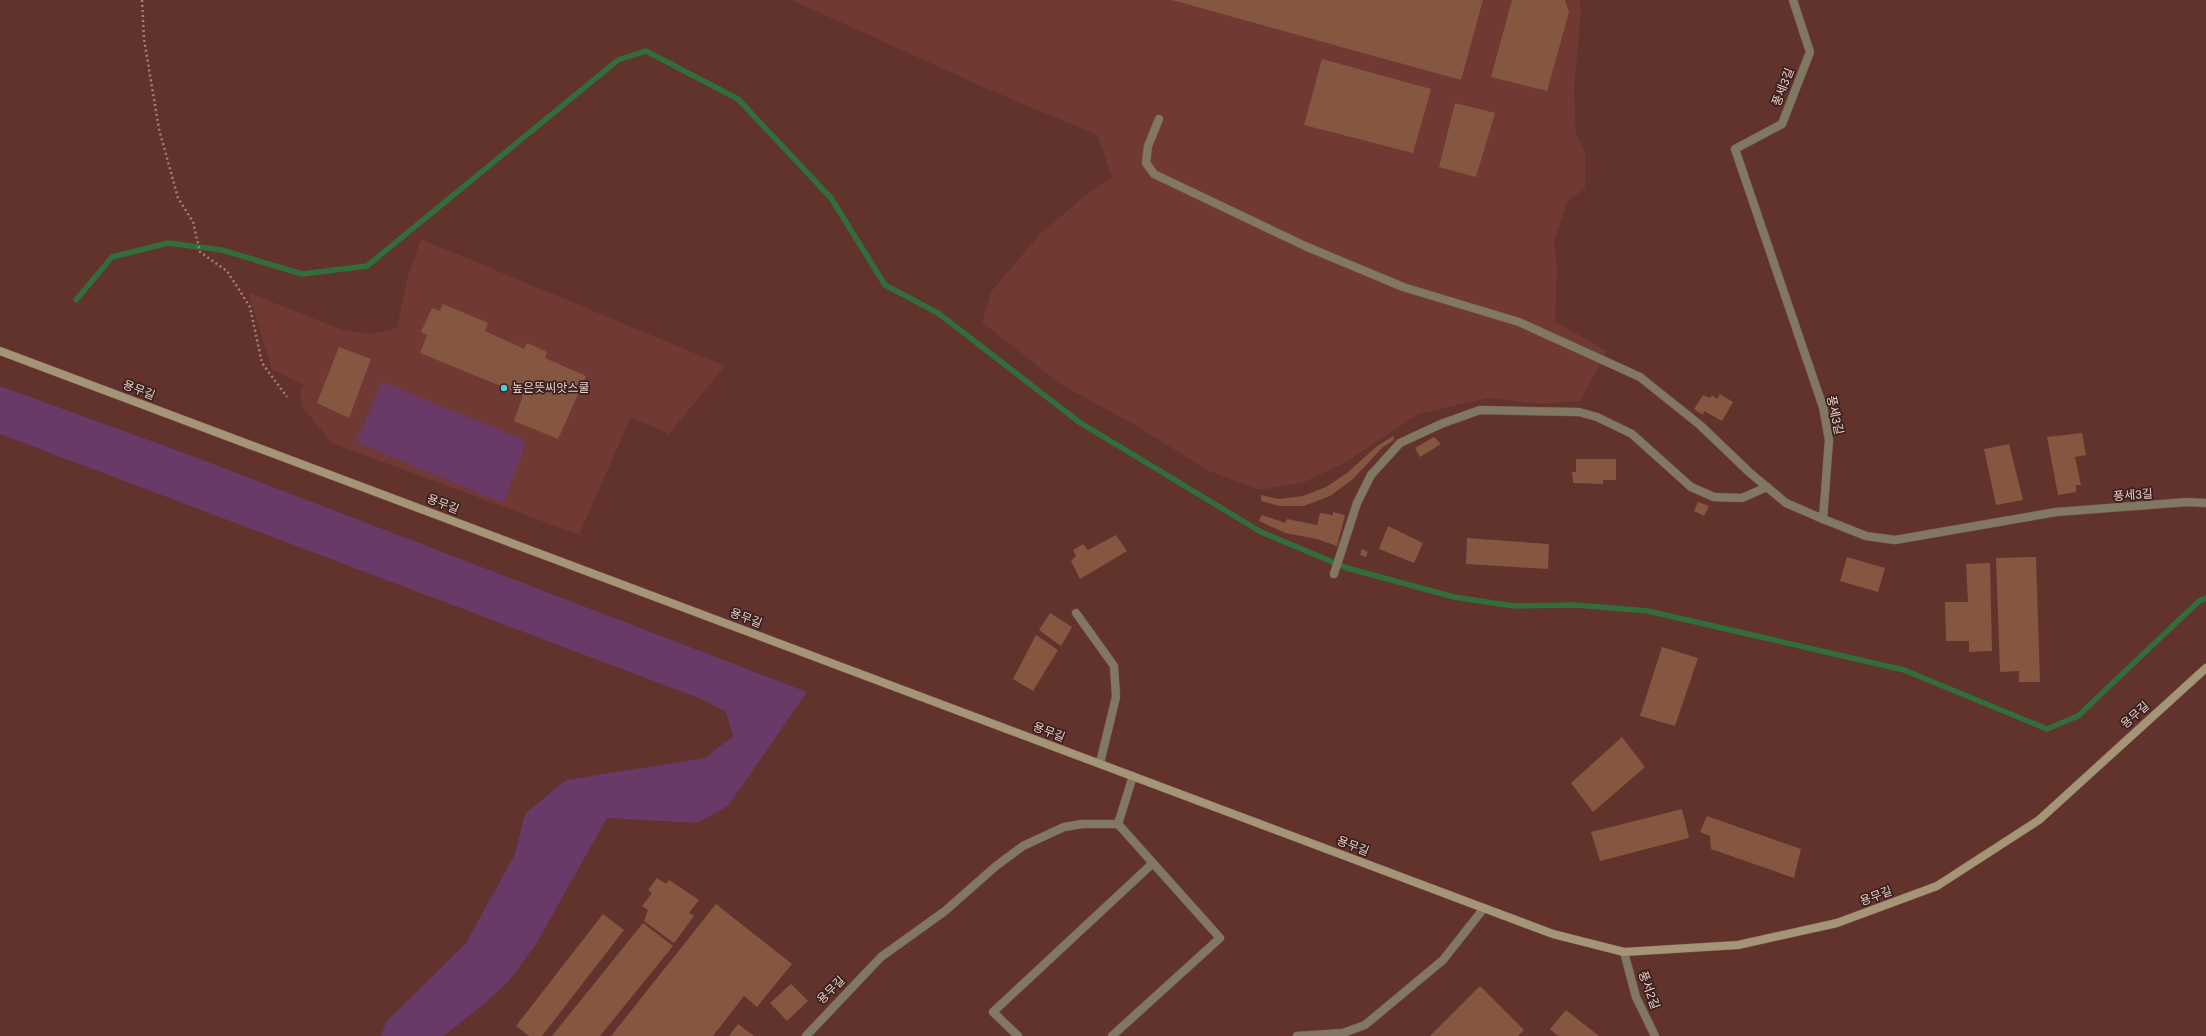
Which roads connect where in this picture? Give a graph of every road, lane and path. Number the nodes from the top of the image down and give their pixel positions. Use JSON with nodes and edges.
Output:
{"nodes":[{"id":1,"x":142,"y":0,"type":"edge"},
{"id":2,"x":1793,"y":0,"type":"edge"},
{"id":3,"x":1158,"y":119,"type":"dead end"},
{"id":4,"x":0,"y":351,"type":"edge"},
{"id":5,"x":287,"y":397,"type":"dead end"},
{"id":6,"x":1767,"y":487,"type":"junction"},
{"id":7,"x":2206,"y":504,"type":"edge"},
{"id":8,"x":1823,"y":520,"type":"junction"},
{"id":9,"x":1334,"y":572,"type":"dead end"},
{"id":10,"x":1076,"y":613,"type":"dead end"},
{"id":11,"x":2206,"y":668,"type":"edge"},
{"id":12,"x":1100,"y":764,"type":"junction"},
{"id":13,"x":1133,"y":776,"type":"junction"},
{"id":14,"x":1118,"y":824,"type":"junction"},
{"id":15,"x":1153,"y":863,"type":"junction"},
{"id":16,"x":1484,"y":908,"type":"junction"},
{"id":17,"x":1624,"y":952,"type":"junction"},
{"id":18,"x":806,"y":1036,"type":"edge"},
{"id":19,"x":1018,"y":1036,"type":"edge"},
{"id":20,"x":1112,"y":1036,"type":"edge"},
{"id":21,"x":1297,"y":1036,"type":"edge"},
{"id":22,"x":1655,"y":1036,"type":"edge"}],
"edges":[{"from":1,"to":5,"type":"path"},
{"from":2,"to":8,"type":"street","name":"풍세3길"},
{"from":3,"to":6,"type":"street"},
{"from":4,"to":12,"type":"street","name":"용무길"},
{"from":6,"to":8,"type":"street"},
{"from":6,"to":9,"type":"street"},
{"from":7,"to":8,"type":"street","name":"풍세3길"},
{"from":10,"to":12,"type":"street"},
{"from":11,"to":17,"type":"street","name":"용무길"},
{"from":12,"to":13,"type":"street","name":"용무길"},
{"from":13,"to":14,"type":"street"},
{"from":13,"to":16,"type":"street","name":"용무길"},
{"from":14,"to":15,"type":"street"},
{"from":14,"to":18,"type":"street","name":"용무길"},
{"from":15,"to":19,"type":"street"},
{"from":15,"to":20,"type":"street"},
{"from":16,"to":17,"type":"street","name":"용무길"},
{"from":16,"to":21,"type":"street"},
{"from":17,"to":22,"type":"street","name":"풍서2길"}]}
